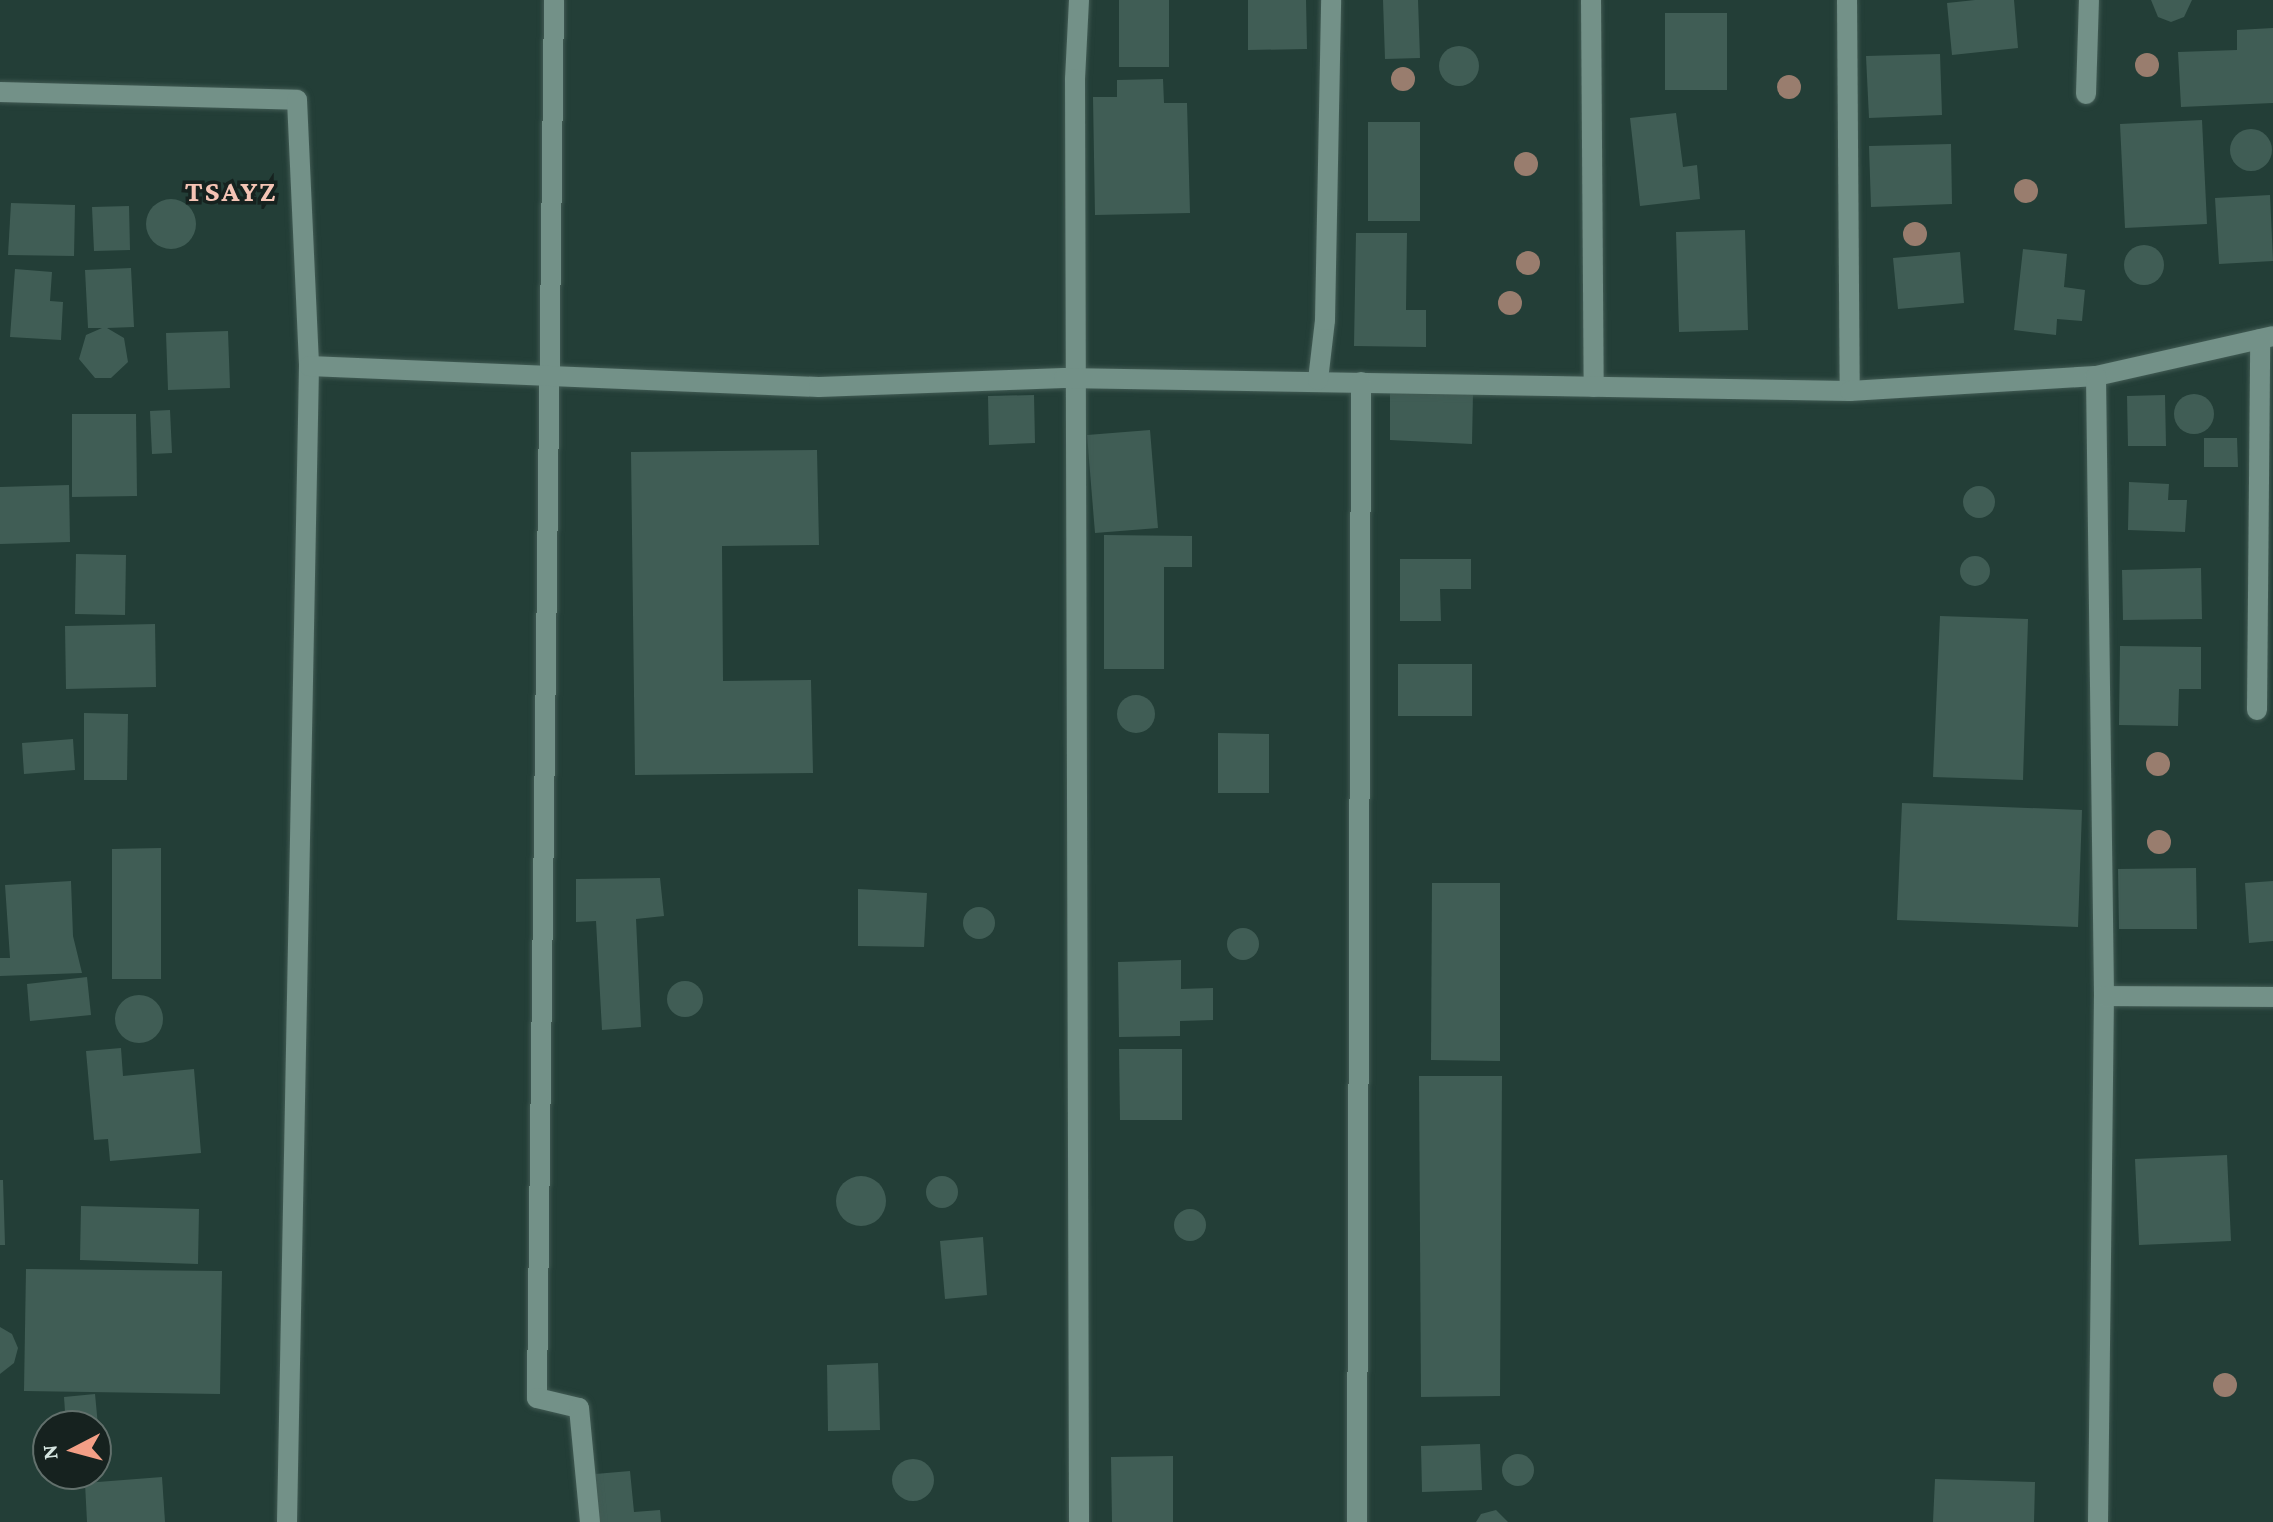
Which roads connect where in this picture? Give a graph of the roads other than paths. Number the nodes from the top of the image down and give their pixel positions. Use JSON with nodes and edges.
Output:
{"nodes":[{"id":1,"x":554,"y":0,"type":"edge"},
{"id":2,"x":1079,"y":0,"type":"edge"},
{"id":3,"x":1331,"y":0,"type":"edge"},
{"id":4,"x":1591,"y":0,"type":"edge"},
{"id":5,"x":1847,"y":0,"type":"edge"},
{"id":6,"x":2089,"y":0,"type":"edge"},
{"id":7,"x":0,"y":92,"type":"edge"},
{"id":8,"x":2086,"y":94,"type":"dead end"},
{"id":9,"x":2266,"y":338,"type":"edge"},
{"id":10,"x":309,"y":366,"type":"junction"},
{"id":11,"x":547,"y":372,"type":"junction"},
{"id":12,"x":2096,"y":376,"type":"junction"},
{"id":13,"x":1077,"y":379,"type":"junction"},
{"id":14,"x":1318,"y":380,"type":"junction"},
{"id":15,"x":1361,"y":382,"type":"junction"},
{"id":16,"x":1594,"y":387,"type":"junction"},
{"id":17,"x":1850,"y":391,"type":"junction"},
{"id":18,"x":2257,"y":710,"type":"dead end"},
{"id":19,"x":2104,"y":996,"type":"junction"},
{"id":20,"x":2273,"y":997,"type":"edge"},
{"id":21,"x":287,"y":1522,"type":"edge"},
{"id":22,"x":590,"y":1522,"type":"edge"},
{"id":23,"x":1079,"y":1522,"type":"edge"},
{"id":24,"x":1357,"y":1522,"type":"edge"},
{"id":25,"x":2098,"y":1522,"type":"edge"}],
"edges":[{"from":1,"to":11,"type":"street"},
{"from":2,"to":13,"type":"street"},
{"from":3,"to":14,"type":"street"},
{"from":4,"to":16,"type":"street"},
{"from":5,"to":17,"type":"street"},
{"from":6,"to":8,"type":"street"},
{"from":7,"to":10,"type":"street"},
{"from":9,"to":12,"type":"street"},
{"from":9,"to":18,"type":"street"},
{"from":10,"to":11,"type":"street"},
{"from":10,"to":21,"type":"street"},
{"from":11,"to":13,"type":"street"},
{"from":11,"to":22,"type":"street"},
{"from":12,"to":17,"type":"street"},
{"from":12,"to":19,"type":"street"},
{"from":13,"to":14,"type":"street"},
{"from":13,"to":23,"type":"street"},
{"from":14,"to":15,"type":"street"},
{"from":15,"to":16,"type":"street"},
{"from":15,"to":24,"type":"street"},
{"from":16,"to":17,"type":"street"},
{"from":19,"to":20,"type":"street"},
{"from":19,"to":25,"type":"street"}]}
